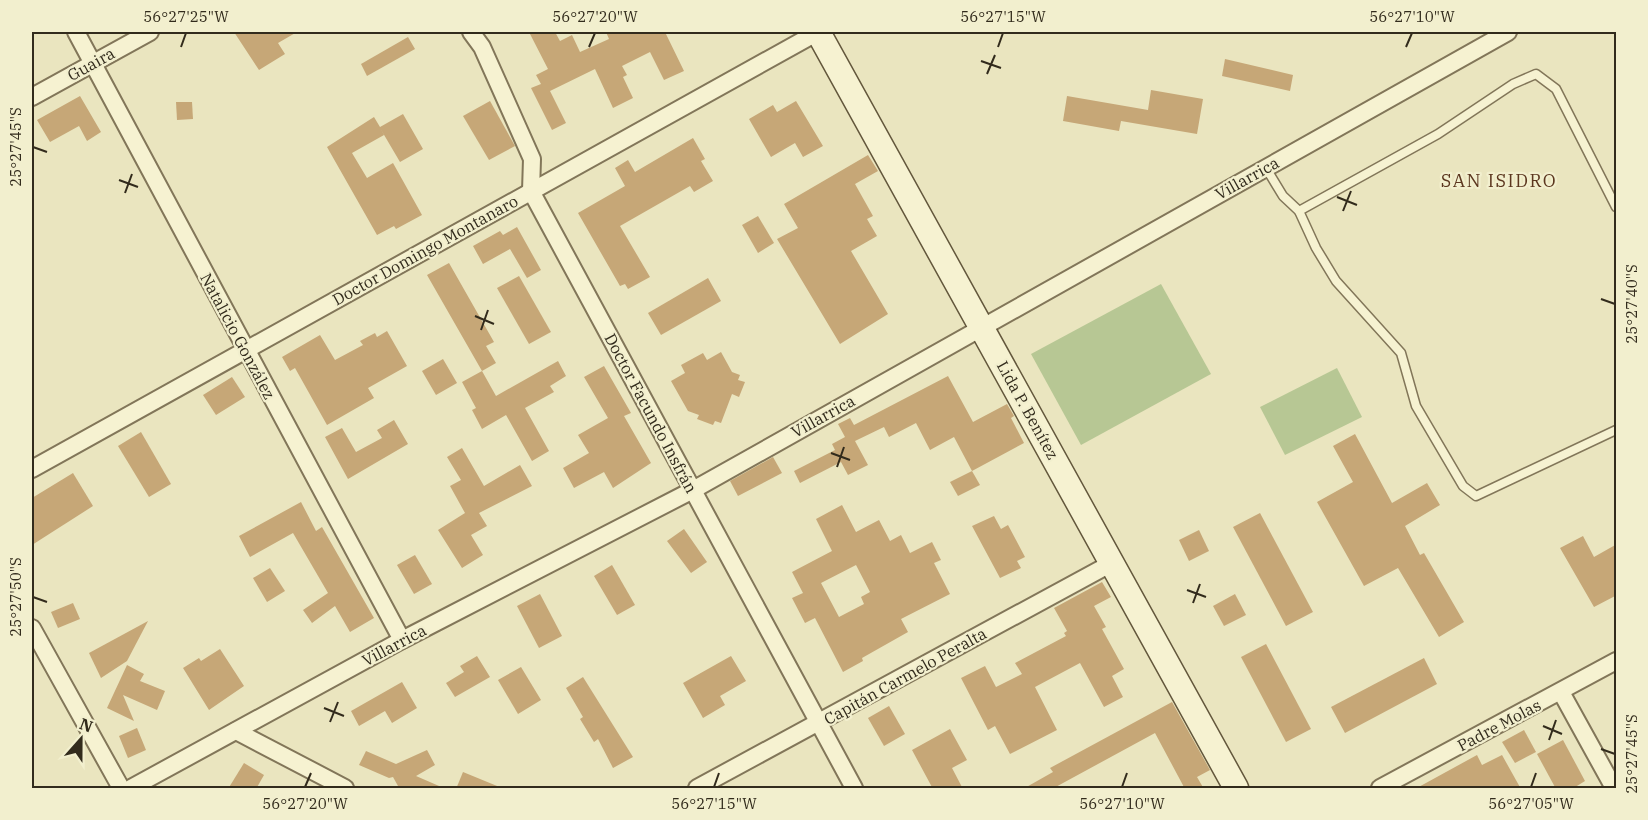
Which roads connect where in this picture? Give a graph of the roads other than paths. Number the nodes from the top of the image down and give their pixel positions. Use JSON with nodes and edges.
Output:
{"nodes":[{"id":1,"x":76,"y":32,"type":"edge"},
{"id":2,"x":150,"y":32,"type":"edge"},
{"id":3,"x":471,"y":32,"type":"edge"},
{"id":4,"x":818,"y":32,"type":"edge"},
{"id":5,"x":1508,"y":32,"type":"edge"},
{"id":6,"x":93,"y":63,"type":"junction"},
{"id":7,"x":32,"y":97,"type":"edge"},
{"id":8,"x":1266,"y":168,"type":"junction"},
{"id":9,"x":531,"y":191,"type":"junction"},
{"id":10,"x":1617,"y":207,"type":"edge"},
{"id":11,"x":1299,"y":212,"type":"junction"},
{"id":12,"x":982,"y":327,"type":"junction"},
{"id":13,"x":245,"y":351,"type":"junction"},
{"id":14,"x":1617,"y":430,"type":"edge"},
{"id":15,"x":32,"y":469,"type":"edge"},
{"id":16,"x":693,"y":490,"type":"junction"},
{"id":17,"x":1112,"y":563,"type":"junction"},
{"id":18,"x":32,"y":628,"type":"edge"},
{"id":19,"x":402,"y":640,"type":"junction"},
{"id":20,"x":1617,"y":661,"type":"edge"},
{"id":21,"x":1561,"y":692,"type":"junction"},
{"id":22,"x":818,"y":723,"type":"junction"},
{"id":23,"x":236,"y":731,"type":"junction"},
{"id":24,"x":122,"y":789,"type":"edge"},
{"id":25,"x":131,"y":789,"type":"edge"},
{"id":26,"x":345,"y":789,"type":"edge"},
{"id":27,"x":697,"y":789,"type":"edge"},
{"id":28,"x":854,"y":789,"type":"edge"},
{"id":29,"x":1236,"y":789,"type":"edge"},
{"id":30,"x":1380,"y":789,"type":"edge"},
{"id":31,"x":1614,"y":789,"type":"edge"}],
"edges":[{"from":1,"to":6,"type":"street","name":"Natalicio González"},
{"from":2,"to":6,"type":"street","name":"Guaira"},
{"from":3,"to":9,"type":"street"},
{"from":4,"to":9,"type":"street","name":"Doctor Domingo Montanaro"},
{"from":4,"to":12,"type":"street","name":"Lida P. Benítez"},
{"from":5,"to":8,"type":"street","name":"Villarrica"},
{"from":6,"to":7,"type":"street","name":"Guaira"},
{"from":6,"to":13,"type":"street","name":"Natalicio González"},
{"from":8,"to":11,"type":"lane"},
{"from":8,"to":12,"type":"street","name":"Villarrica"},
{"from":9,"to":13,"type":"street","name":"Doctor Domingo Montanaro"},
{"from":9,"to":16,"type":"street","name":"Doctor Facundo Insfrán"},
{"from":10,"to":11,"type":"lane"},
{"from":11,"to":14,"type":"lane"},
{"from":12,"to":16,"type":"street","name":"Villarrica"},
{"from":12,"to":17,"type":"street","name":"Lida P. Benítez"},
{"from":13,"to":15,"type":"street","name":"Doctor Domingo Montanaro"},
{"from":13,"to":19,"type":"street","name":"Natalicio González"},
{"from":16,"to":19,"type":"street","name":"Villarrica"},
{"from":16,"to":22,"type":"street","name":"Doctor Facundo Insfrán"},
{"from":17,"to":22,"type":"street","name":"Capitán Carmelo Peralta"},
{"from":17,"to":29,"type":"street","name":"Lida P. Benítez"},
{"from":18,"to":24,"type":"street"},
{"from":19,"to":23,"type":"street","name":"Villarrica"},
{"from":20,"to":21,"type":"street","name":"Padre Molas"},
{"from":21,"to":30,"type":"street","name":"Padre Molas"},
{"from":21,"to":31,"type":"street"},
{"from":22,"to":27,"type":"street","name":"Capitán Carmelo Peralta"},
{"from":22,"to":28,"type":"street","name":"Doctor Facundo Insfrán"},
{"from":23,"to":25,"type":"street","name":"Villarrica"},
{"from":23,"to":26,"type":"street"}]}
